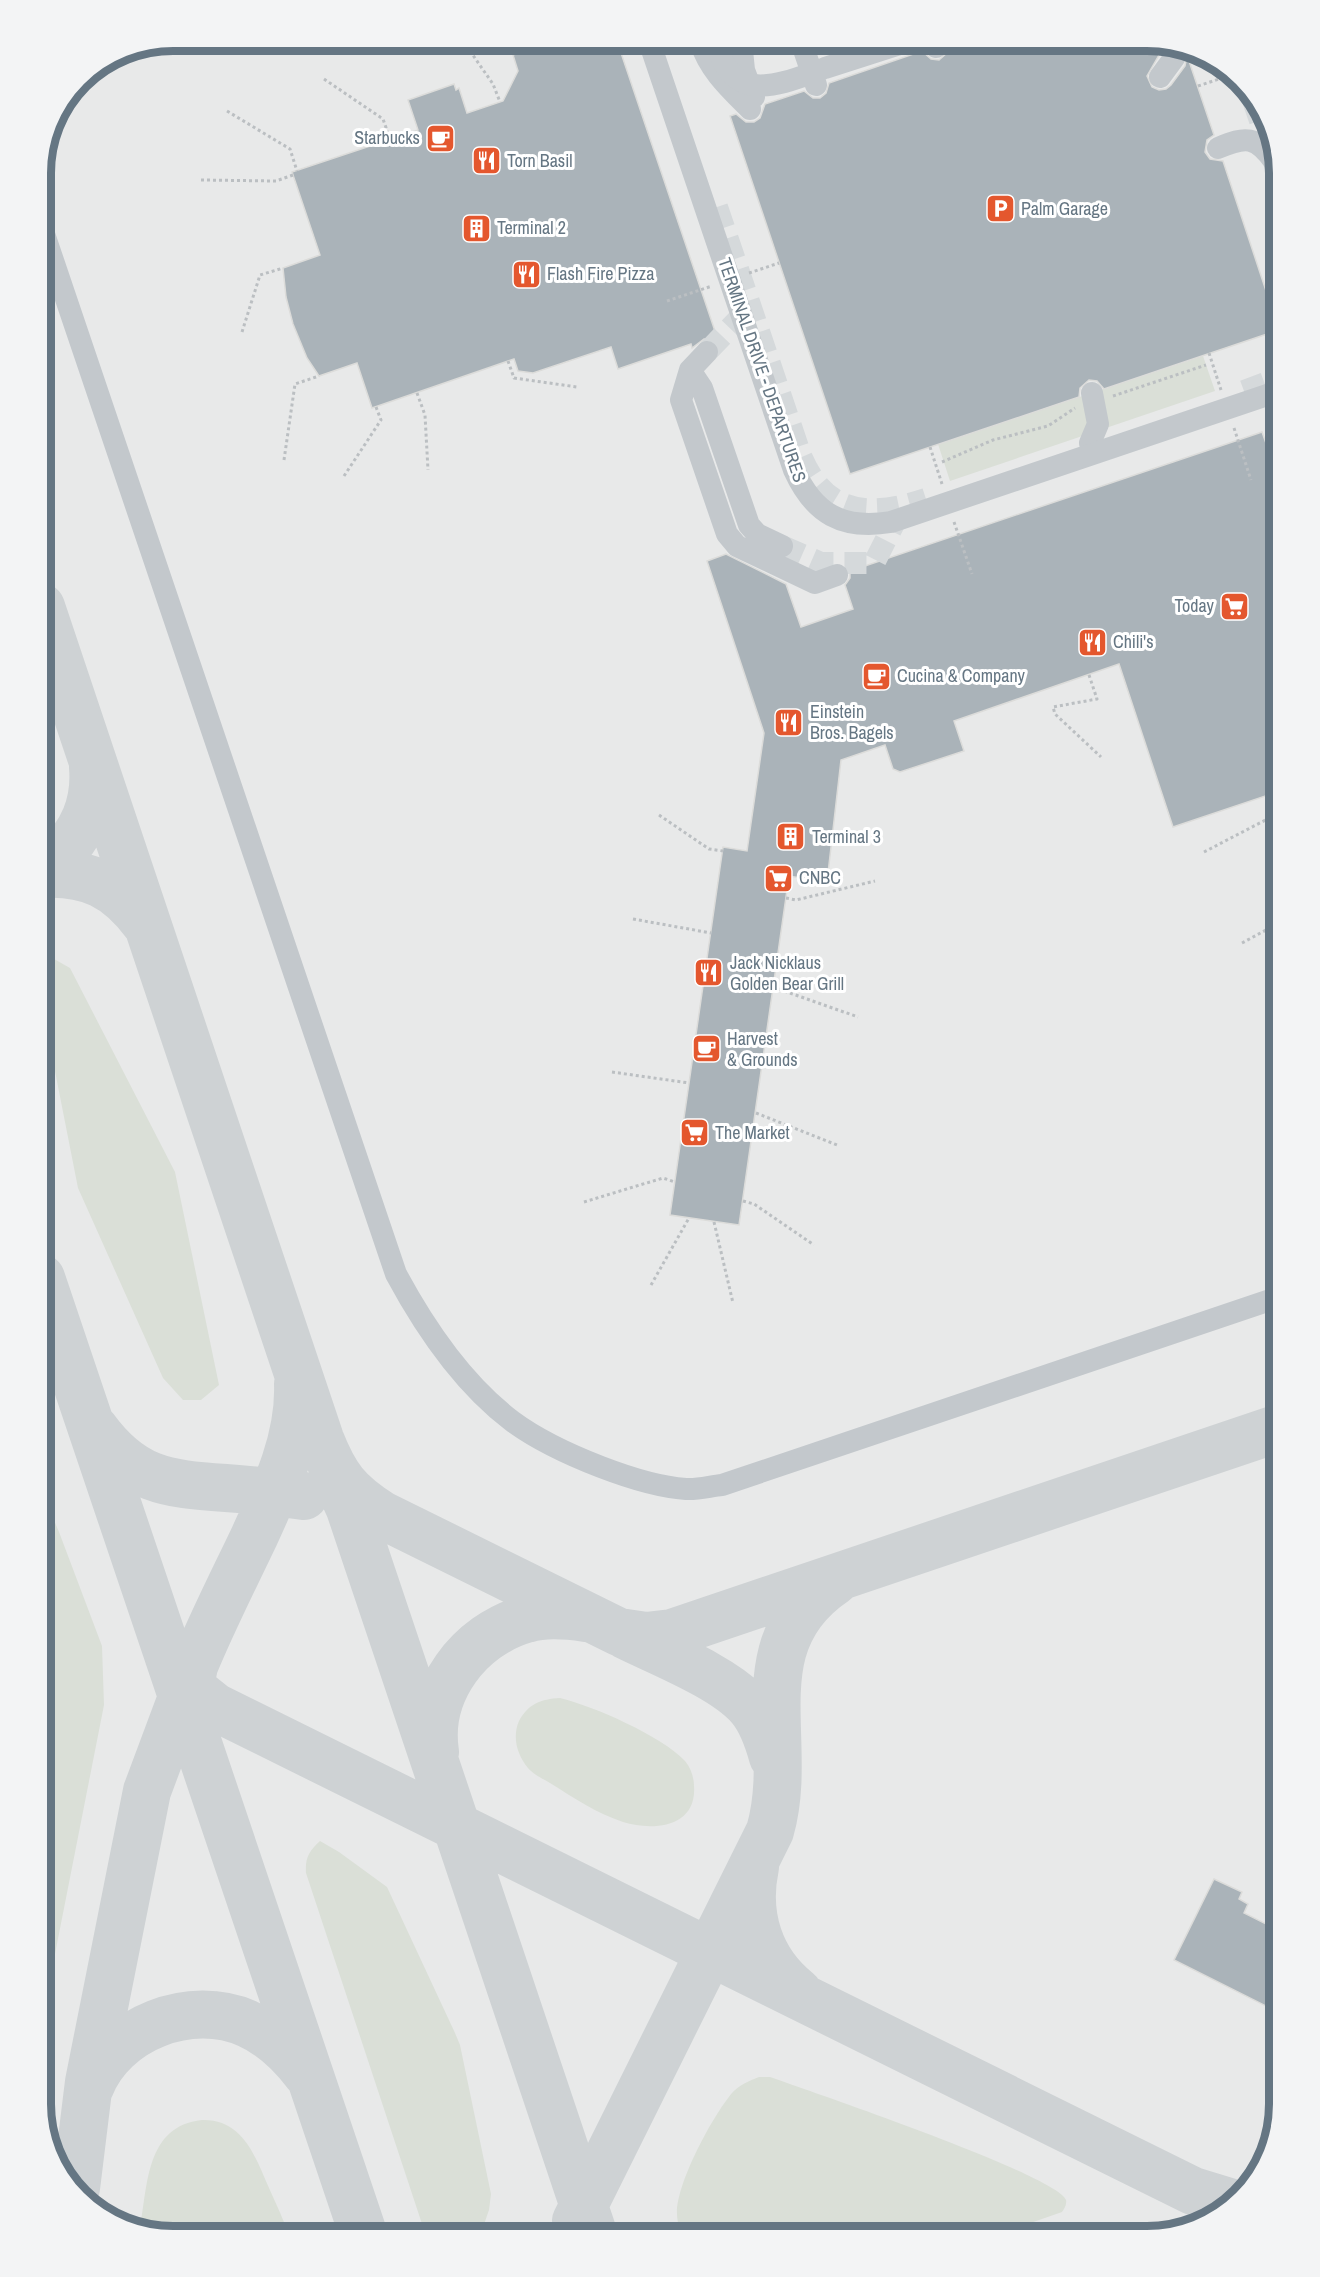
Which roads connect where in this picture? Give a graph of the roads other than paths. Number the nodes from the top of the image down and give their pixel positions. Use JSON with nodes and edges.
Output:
{"nodes":[{"id":1,"x":652,"y":51,"type":"edge"},
{"id":2,"x":703,"y":51,"type":"edge"},
{"id":3,"x":721,"y":51,"type":"edge"},
{"id":4,"x":742,"y":51,"type":"edge"},
{"id":5,"x":806,"y":51,"type":"edge"},
{"id":6,"x":878,"y":51,"type":"edge"},
{"id":7,"x":1173,"y":53,"type":"edge"},
{"id":8,"x":1160,"y":76,"type":"dead end"},
{"id":9,"x":818,"y":86,"type":"dead end"},
{"id":10,"x":1218,"y":148,"type":"dead end"},
{"id":11,"x":1267,"y":152,"type":"edge"},
{"id":12,"x":51,"y":255,"type":"edge"},
{"id":13,"x":707,"y":352,"type":"tunnel mouth"},
{"id":14,"x":690,"y":370,"type":"junction"},
{"id":15,"x":1269,"y":395,"type":"tunnel mouth"},
{"id":16,"x":1093,"y":398,"type":"road end"},
{"id":17,"x":1090,"y":443,"type":"dead end"},
{"id":18,"x":782,"y":546,"type":"tunnel mouth"},
{"id":19,"x":837,"y":575,"type":"dead end"},
{"id":20,"x":1269,"y":1301,"type":"edge"}],
"edges":[{"from":1,"to":15,"type":"street","name":"TERMINAL DRIVE - DEPARTURES","bridge":true},
{"from":2,"to":4,"type":"street"},
{"from":3,"to":6,"type":"street","bridge":true},
{"from":5,"to":9,"type":"street","bridge":true},
{"from":7,"to":8,"type":"street"},
{"from":10,"to":11,"type":"street"},
{"from":12,"to":20,"type":"street"},
{"from":13,"to":14,"type":"street"},
{"from":14,"to":18,"type":"street"},
{"from":14,"to":19,"type":"street"},
{"from":16,"to":17,"type":"street"}]}
